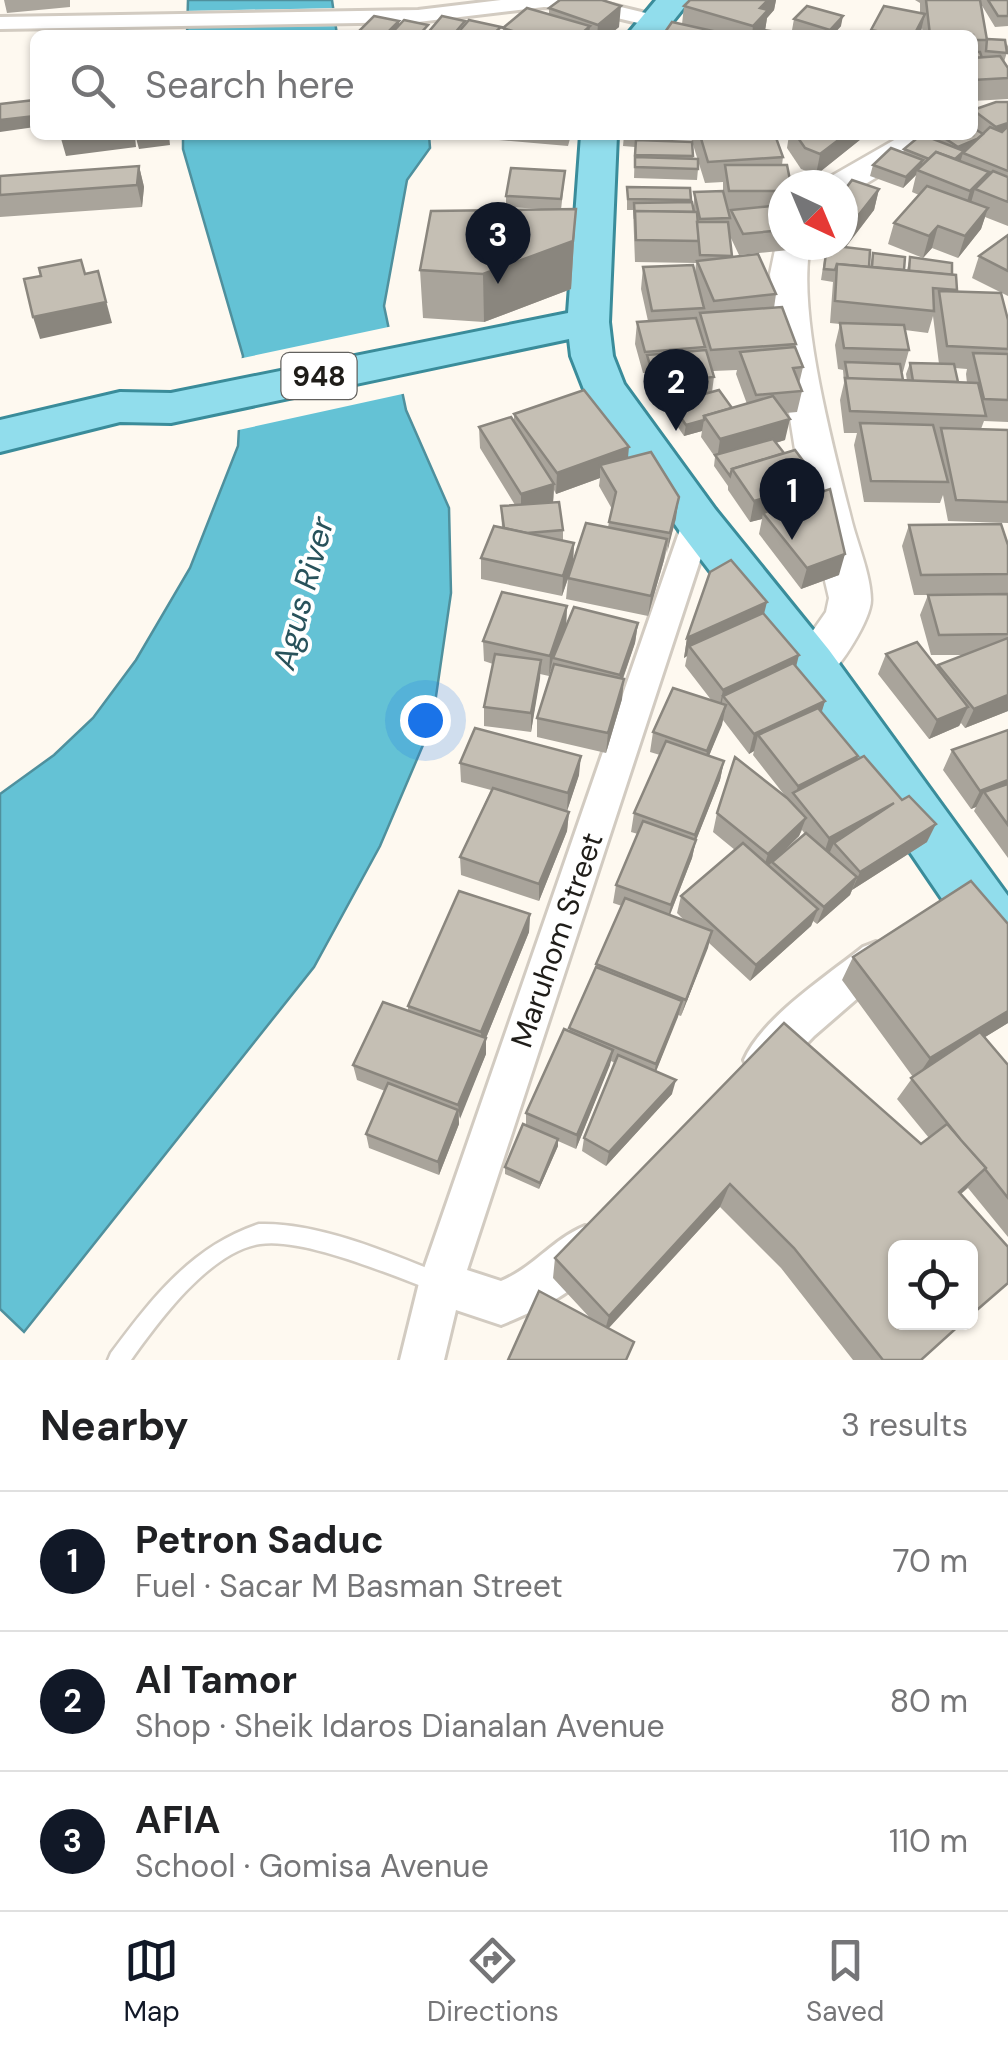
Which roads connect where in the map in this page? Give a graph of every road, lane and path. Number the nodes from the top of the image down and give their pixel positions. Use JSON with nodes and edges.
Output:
{"nodes":[{"id":1,"x":655,"y":13,"type":"edge"},
{"id":2,"x":0,"y":23,"type":"edge"},
{"id":3,"x":599,"y":140,"type":"edge"},
{"id":4,"x":916,"y":140,"type":"edge"},
{"id":5,"x":858,"y":174,"type":"edge"},
{"id":6,"x":790,"y":260,"type":"edge"},
{"id":7,"x":588,"y":322,"type":"junction"},
{"id":8,"x":187,"y":404,"type":"junction"},
{"id":9,"x":0,"y":436,"type":"edge"},
{"id":10,"x":0,"y":458,"type":"edge"},
{"id":11,"x":698,"y":521,"type":"junction"},
{"id":12,"x":811,"y":665,"type":"junction"},
{"id":13,"x":935,"y":911,"type":"junction"},
{"id":14,"x":1008,"y":945,"type":"edge"},
{"id":15,"x":735,"y":1091,"type":"edge"},
{"id":16,"x":608,"y":1223,"type":"edge"},
{"id":17,"x":440,"y":1283,"type":"junction"},
{"id":18,"x":118,"y":1360,"type":"edge"},
{"id":19,"x":422,"y":1360,"type":"edge"}],
"edges":[{"from":1,"to":2,"type":"street"},
{"from":3,"to":7,"type":"main road"},
{"from":4,"to":5,"type":"main road"},
{"from":6,"to":12,"type":"main road"},
{"from":7,"to":8,"type":"main road","number":"948"},
{"from":7,"to":11,"type":"main road"},
{"from":8,"to":9,"type":"main road","number":"948"},
{"from":8,"to":10,"type":"main road","number":"948"},
{"from":11,"to":12,"type":"main road"},
{"from":11,"to":17,"type":"street","name":"Maruhom Street"},
{"from":12,"to":13,"type":"main road"},
{"from":13,"to":14,"type":"main road"},
{"from":13,"to":15,"type":"street"},
{"from":16,"to":17,"type":"street"},
{"from":17,"to":18,"type":"lane"},
{"from":17,"to":19,"type":"street","name":"Maruhom Street"}]}
